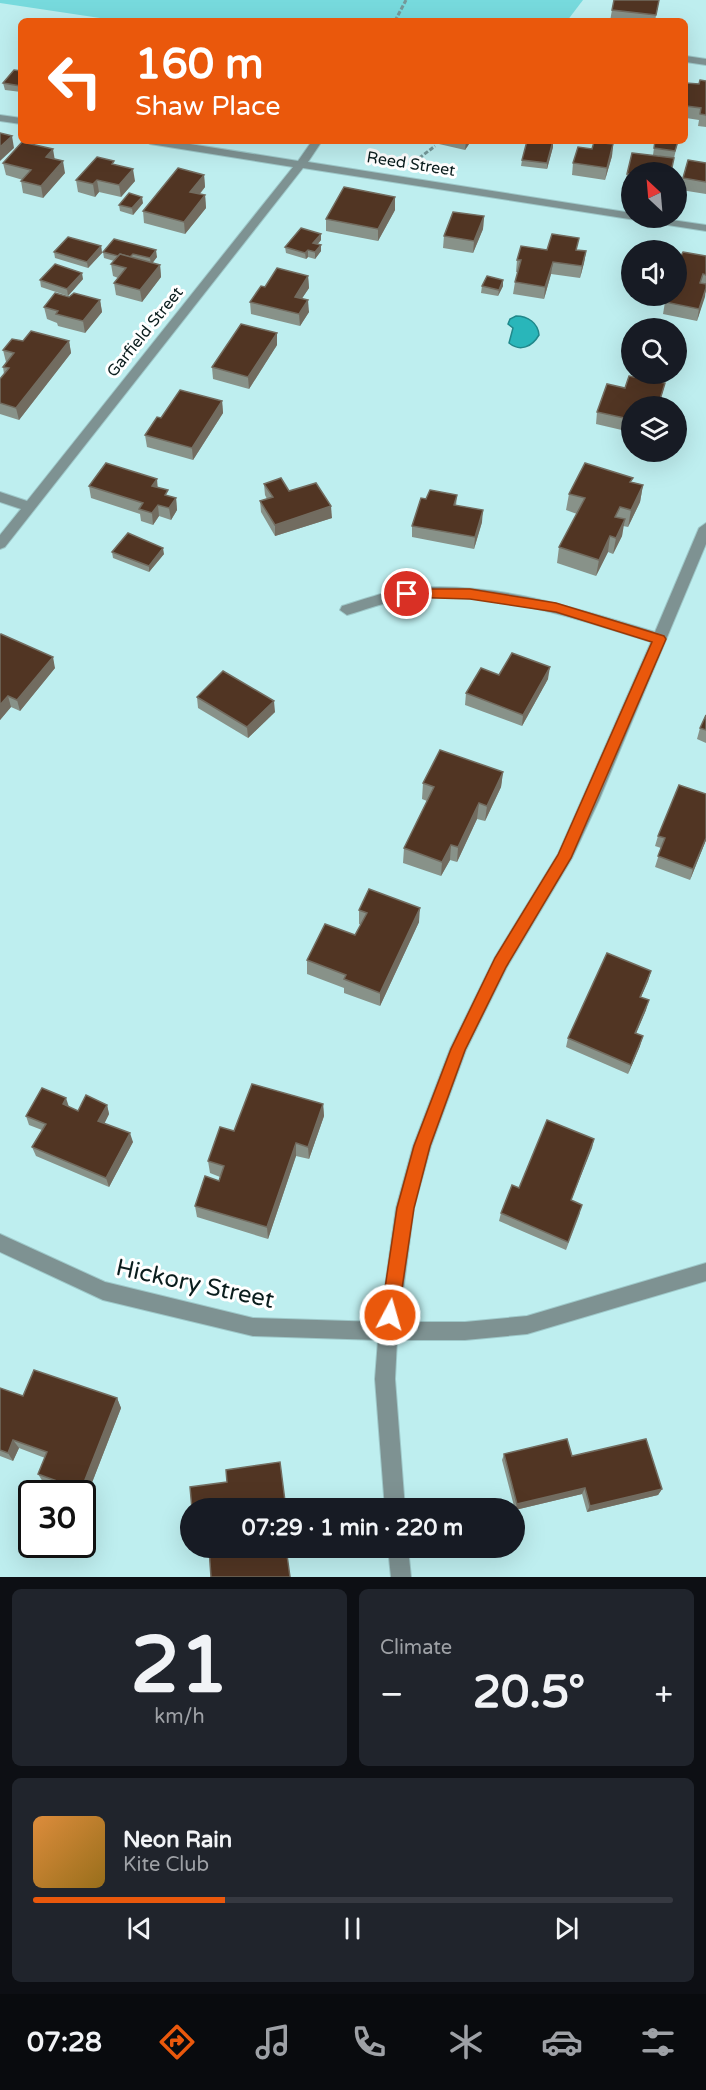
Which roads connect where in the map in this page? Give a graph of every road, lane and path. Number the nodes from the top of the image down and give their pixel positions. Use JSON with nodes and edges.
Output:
{"nodes":[{"id":1,"x":406,"y":0,"type":"edge"},
{"id":2,"x":397,"y":18,"type":"edge"},
{"id":3,"x":688,"y":59,"type":"edge"},
{"id":4,"x":706,"y":62,"type":"edge"},
{"id":5,"x":0,"y":118,"type":"edge"},
{"id":6,"x":18,"y":121,"type":"edge"},
{"id":7,"x":170,"y":144,"type":"edge"},
{"id":8,"x":315,"y":144,"type":"edge"},
{"id":9,"x":301,"y":164,"type":"junction"},
{"id":10,"x":621,"y":214,"type":"edge"},
{"id":11,"x":687,"y":225,"type":"edge"},
{"id":12,"x":706,"y":228,"type":"edge"},
{"id":13,"x":0,"y":497,"type":"edge"},
{"id":14,"x":29,"y":507,"type":"junction"},
{"id":15,"x":706,"y":528,"type":"edge"},
{"id":16,"x":0,"y":544,"type":"edge"},
{"id":17,"x":347,"y":610,"type":"dead end"},
{"id":18,"x":659,"y":639,"type":"junction"},
{"id":19,"x":0,"y":1243,"type":"edge"},
{"id":20,"x":706,"y":1272,"type":"edge"},
{"id":21,"x":388,"y":1331,"type":"junction"},
{"id":22,"x":394,"y":1498,"type":"edge"},
{"id":23,"x":399,"y":1558,"type":"edge"},
{"id":24,"x":400,"y":1577,"type":"edge"}],
"edges":[{"from":1,"to":2,"type":"path"},
{"from":3,"to":4,"type":"street"},
{"from":5,"to":6,"type":"street"},
{"from":7,"to":9,"type":"street","name":"Reed Street"},
{"from":8,"to":9,"type":"street","name":"Garfield Street"},
{"from":9,"to":10,"type":"street","name":"Reed Street"},
{"from":9,"to":14,"type":"street","name":"Garfield Street"},
{"from":11,"to":12,"type":"street"},
{"from":13,"to":14,"type":"street"},
{"from":14,"to":16,"type":"street","name":"Garfield Street"},
{"from":15,"to":18,"type":"street"},
{"from":17,"to":18,"type":"street"},
{"from":18,"to":21,"type":"street"},
{"from":19,"to":21,"type":"street","name":"Hickory Street"},
{"from":20,"to":21,"type":"street","name":"Hickory Street"},
{"from":21,"to":22,"type":"street"},
{"from":23,"to":24,"type":"street"}]}
